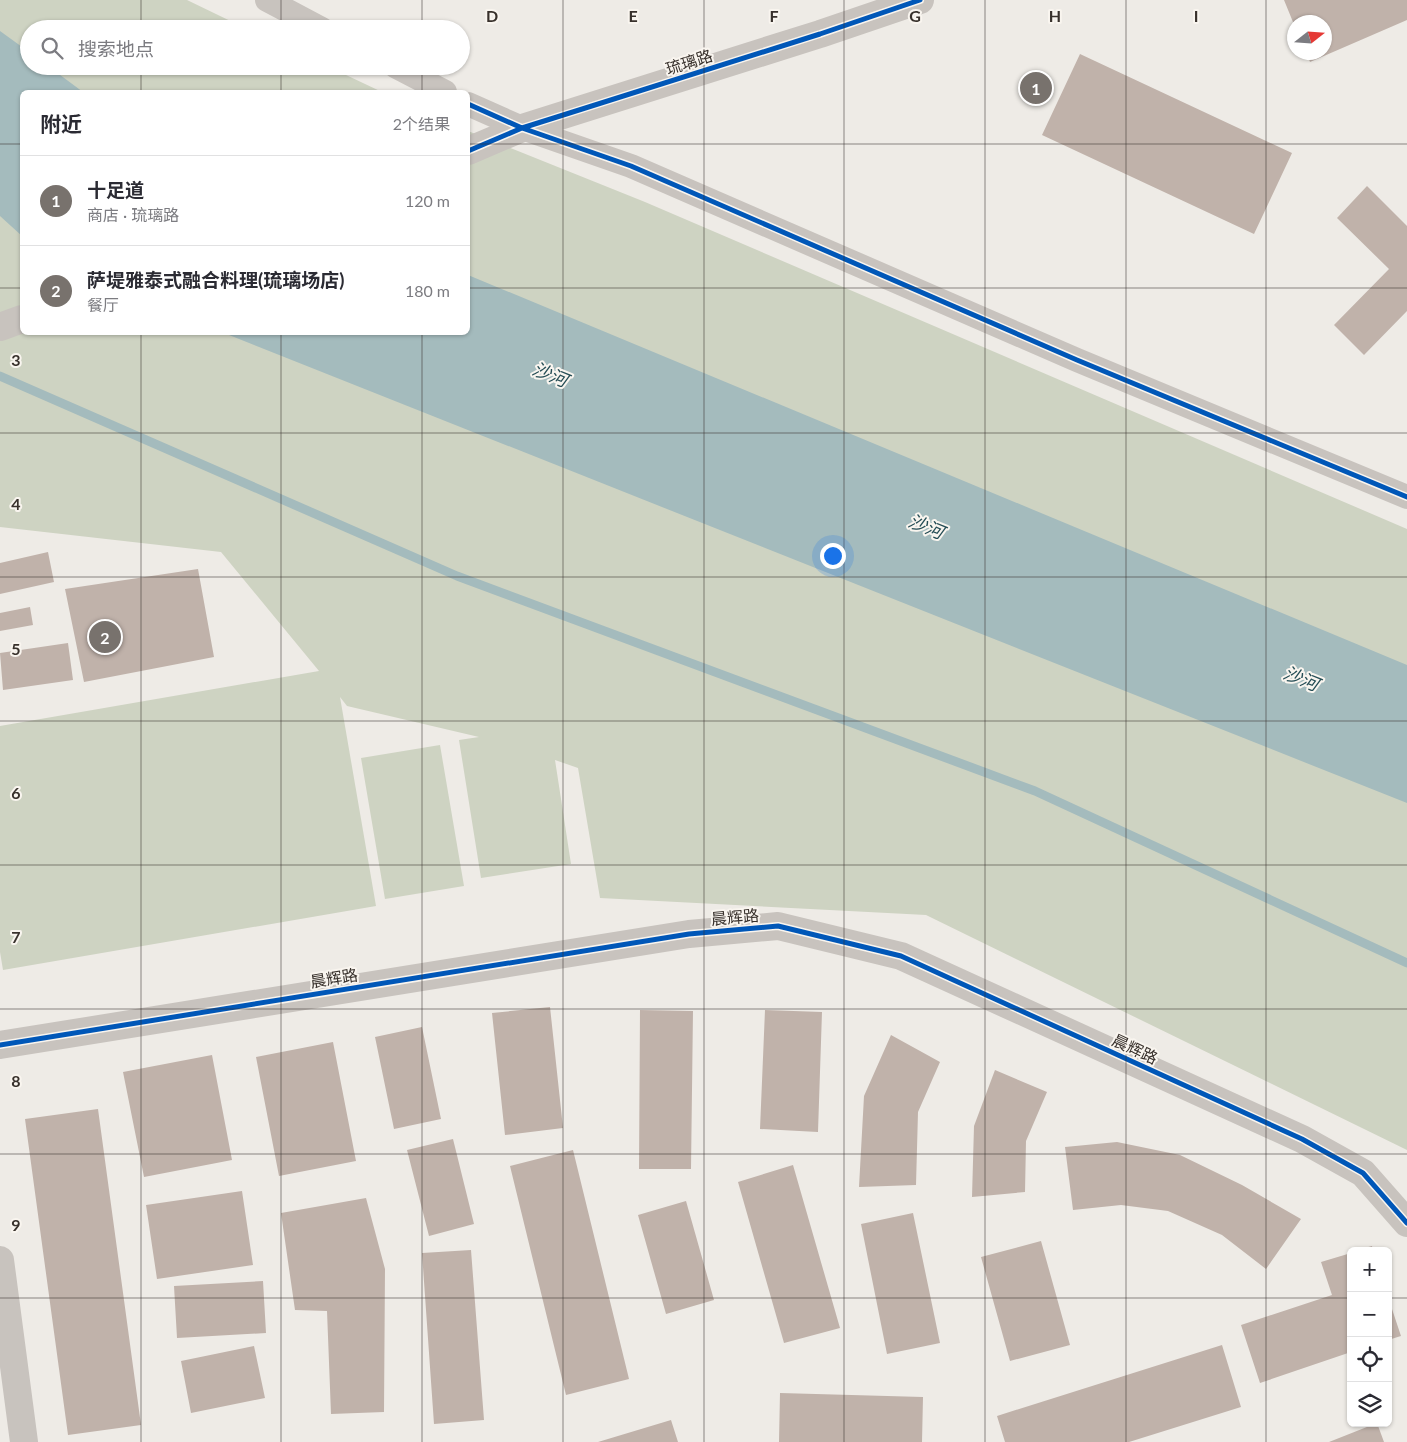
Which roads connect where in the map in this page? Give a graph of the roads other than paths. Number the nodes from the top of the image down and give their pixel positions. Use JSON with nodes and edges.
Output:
{"nodes":[{"id":1,"x":267,"y":0,"type":"edge"},
{"id":2,"x":920,"y":0,"type":"edge"},
{"id":3,"x":305,"y":20,"type":"edge"},
{"id":4,"x":412,"y":75,"type":"edge"},
{"id":5,"x":441,"y":90,"type":"edge"},
{"id":6,"x":470,"y":105,"type":"edge"},
{"id":7,"x":522,"y":128,"type":"junction"},
{"id":8,"x":470,"y":150,"type":"edge"},
{"id":9,"x":20,"y":320,"type":"edge"},
{"id":10,"x":0,"y":327,"type":"edge"},
{"id":11,"x":1407,"y":497,"type":"edge"},
{"id":12,"x":0,"y":1044,"type":"edge"},
{"id":13,"x":1407,"y":1223,"type":"edge"},
{"id":14,"x":0,"y":1260,"type":"edge"},
{"id":15,"x":24,"y":1442,"type":"edge"}],
"edges":[{"from":1,"to":3,"type":"street"},
{"from":2,"to":7,"type":"street","name":"琉璃路"},
{"from":4,"to":5,"type":"street"},
{"from":6,"to":7,"type":"street"},
{"from":7,"to":8,"type":"street","name":"琉璃路"},
{"from":7,"to":11,"type":"street"},
{"from":9,"to":10,"type":"street"},
{"from":12,"to":13,"type":"street","name":"晨辉路"},
{"from":14,"to":15,"type":"street"}]}
